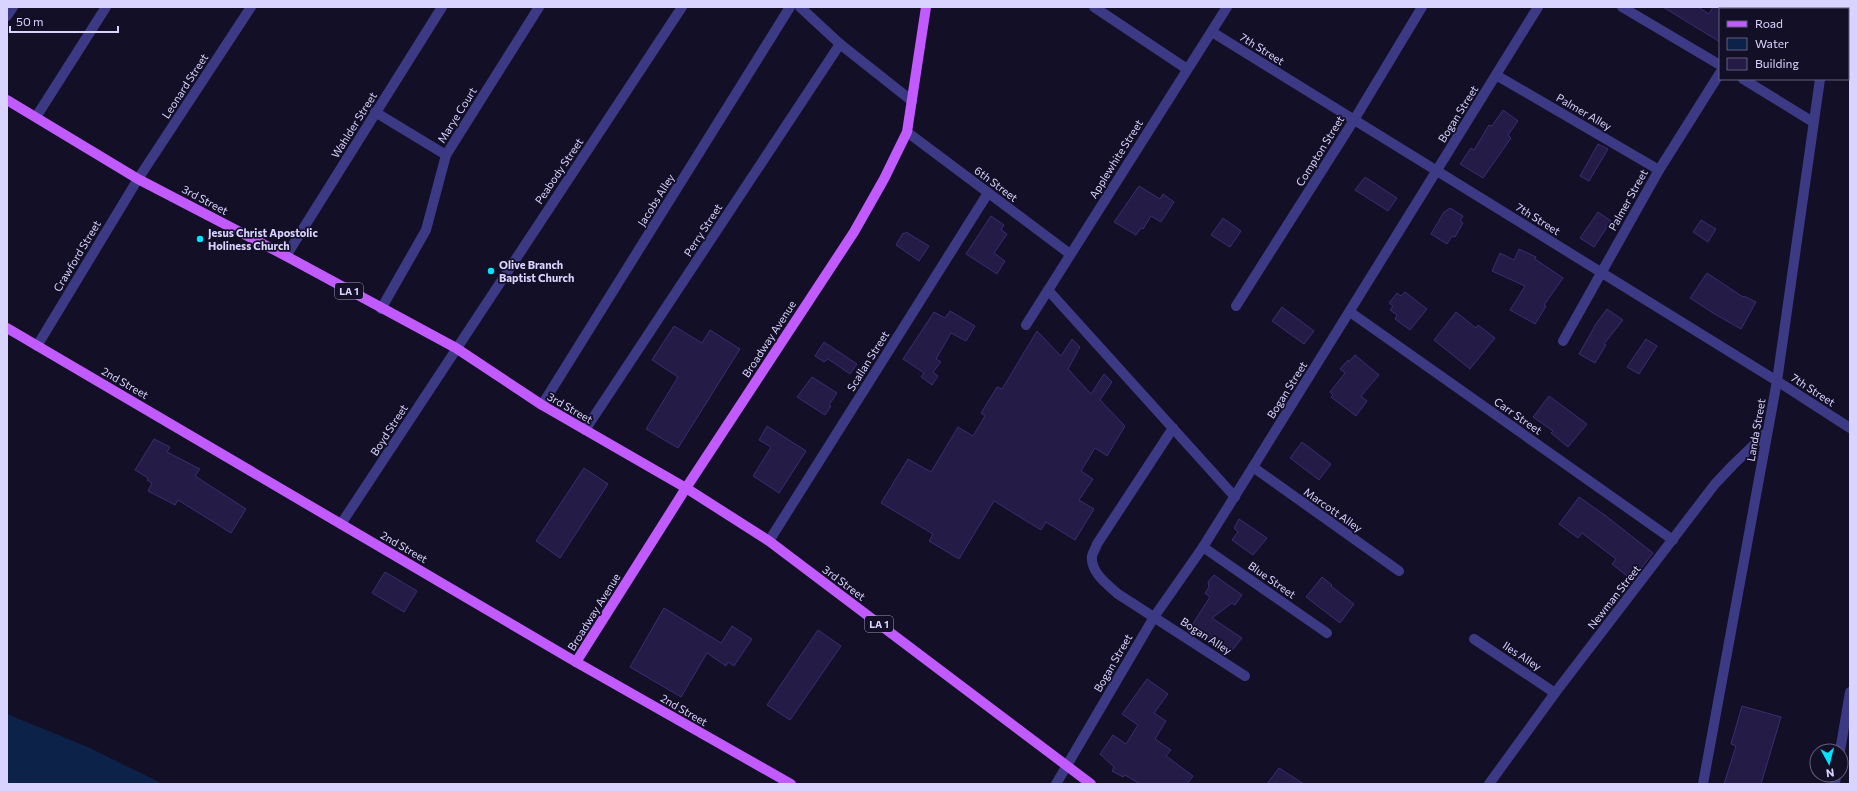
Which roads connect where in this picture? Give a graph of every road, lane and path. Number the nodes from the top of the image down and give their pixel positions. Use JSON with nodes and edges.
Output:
{"nodes":[{"id":1,"x":13,"y":7,"type":"edge"},
{"id":2,"x":106,"y":7,"type":"edge"},
{"id":3,"x":252,"y":7,"type":"edge"},
{"id":4,"x":442,"y":7,"type":"edge"},
{"id":5,"x":539,"y":7,"type":"edge"},
{"id":6,"x":682,"y":7,"type":"edge"},
{"id":7,"x":790,"y":7,"type":"edge"},
{"id":8,"x":800,"y":7,"type":"edge"},
{"id":9,"x":926,"y":7,"type":"edge"},
{"id":10,"x":1094,"y":7,"type":"edge"},
{"id":11,"x":1227,"y":7,"type":"edge"},
{"id":12,"x":1422,"y":7,"type":"edge"},
{"id":13,"x":1538,"y":7,"type":"edge"},
{"id":14,"x":1622,"y":7,"type":"edge"},
{"id":15,"x":7,"y":16,"type":"edge"},
{"id":16,"x":1212,"y":32,"type":"junction"},
{"id":17,"x":840,"y":44,"type":"junction"},
{"id":18,"x":1719,"y":64,"type":"edge"},
{"id":19,"x":1187,"y":69,"type":"junction"},
{"id":20,"x":1496,"y":75,"type":"junction"},
{"id":21,"x":1719,"y":75,"type":"edge"},
{"id":22,"x":1745,"y":80,"type":"edge"},
{"id":23,"x":1820,"y":80,"type":"edge"},
{"id":24,"x":7,"y":100,"type":"edge"},
{"id":25,"x":912,"y":101,"type":"junction"},
{"id":26,"x":375,"y":112,"type":"junction"},
{"id":27,"x":36,"y":117,"type":"junction"},
{"id":28,"x":1354,"y":120,"type":"junction"},
{"id":29,"x":1813,"y":122,"type":"junction"},
{"id":30,"x":907,"y":132,"type":"junction"},
{"id":31,"x":446,"y":155,"type":"junction"},
{"id":32,"x":1659,"y":170,"type":"junction"},
{"id":33,"x":1437,"y":171,"type":"junction"},
{"id":34,"x":138,"y":179,"type":"junction"},
{"id":35,"x":988,"y":193,"type":"junction"},
{"id":36,"x":1070,"y":254,"type":"junction"},
{"id":37,"x":286,"y":256,"type":"junction"},
{"id":38,"x":1601,"y":273,"type":"junction"},
{"id":39,"x":1048,"y":290,"type":"junction"},
{"id":40,"x":1236,"y":306,"type":"dead end"},
{"id":41,"x":381,"y":308,"type":"junction"},
{"id":42,"x":1350,"y":312,"type":"junction"},
{"id":43,"x":1026,"y":325,"type":"dead end"},
{"id":44,"x":7,"y":328,"type":"edge"},
{"id":45,"x":1563,"y":341,"type":"dead end"},
{"id":46,"x":37,"y":346,"type":"junction"},
{"id":47,"x":456,"y":348,"type":"junction"},
{"id":48,"x":1777,"y":380,"type":"junction"},
{"id":49,"x":542,"y":405,"type":"junction"},
{"id":50,"x":1173,"y":428,"type":"junction"},
{"id":51,"x":1850,"y":428,"type":"edge"},
{"id":52,"x":585,"y":430,"type":"junction"},
{"id":53,"x":1767,"y":432,"type":"junction"},
{"id":54,"x":1253,"y":468,"type":"junction"},
{"id":55,"x":686,"y":488,"type":"junction"},
{"id":56,"x":1235,"y":496,"type":"junction"},
{"id":57,"x":341,"y":524,"type":"junction"},
{"id":58,"x":1673,"y":540,"type":"junction"},
{"id":59,"x":769,"y":541,"type":"junction"},
{"id":60,"x":1203,"y":547,"type":"junction"},
{"id":61,"x":1399,"y":571,"type":"dead end"},
{"id":62,"x":1154,"y":617,"type":"junction"},
{"id":63,"x":1327,"y":633,"type":"dead end"},
{"id":64,"x":1474,"y":639,"type":"dead end"},
{"id":65,"x":576,"y":662,"type":"junction"},
{"id":66,"x":1245,"y":676,"type":"dead end"},
{"id":67,"x":1850,"y":692,"type":"edge"},
{"id":68,"x":1556,"y":693,"type":"junction"},
{"id":69,"x":1841,"y":743,"type":"edge"},
{"id":70,"x":1068,"y":766,"type":"junction"},
{"id":71,"x":791,"y":784,"type":"edge"},
{"id":72,"x":1056,"y":784,"type":"edge"},
{"id":73,"x":1091,"y":784,"type":"edge"},
{"id":74,"x":1489,"y":784,"type":"edge"},
{"id":75,"x":1703,"y":784,"type":"edge"}],
"edges":[{"from":1,"to":15,"type":"street"},
{"from":2,"to":27,"type":"street"},
{"from":3,"to":34,"type":"street","name":"Leonard Street"},
{"from":4,"to":26,"type":"street","name":"Wahlder Street"},
{"from":5,"to":31,"type":"street","name":"Marye Court"},
{"from":6,"to":47,"type":"street","name":"Peabody Street"},
{"from":7,"to":49,"type":"street","name":"Jacobs Alley"},
{"from":8,"to":17,"type":"street"},
{"from":9,"to":25,"type":"main road","name":"Broadway Avenue"},
{"from":10,"to":19,"type":"street"},
{"from":11,"to":16,"type":"street","name":"Applewhite Street"},
{"from":12,"to":28,"type":"street","name":"Compton Street"},
{"from":13,"to":20,"type":"street","name":"Bogan Street"},
{"from":14,"to":18,"type":"street"},
{"from":16,"to":19,"type":"street","name":"Applewhite Street"},
{"from":16,"to":28,"type":"street","name":"7th Street"},
{"from":17,"to":25,"type":"street"},
{"from":17,"to":52,"type":"street","name":"Perry Street"},
{"from":19,"to":36,"type":"street","name":"Applewhite Street"},
{"from":20,"to":32,"type":"street","name":"Palmer Alley"},
{"from":20,"to":33,"type":"street","name":"Bogan Street"},
{"from":21,"to":32,"type":"street","name":"Palmer Street"},
{"from":22,"to":29,"type":"street"},
{"from":23,"to":29,"type":"street","name":"Landa Street"},
{"from":24,"to":27,"type":"main road","name":"3rd Street","number":"LA 1"},
{"from":25,"to":30,"type":"main road","name":"Broadway Avenue"},
{"from":26,"to":31,"type":"street"},
{"from":26,"to":37,"type":"street","name":"Wahlder Street"},
{"from":27,"to":34,"type":"main road","name":"3rd Street","number":"LA 1"},
{"from":28,"to":33,"type":"street","name":"7th Street"},
{"from":28,"to":40,"type":"street","name":"Compton Street"},
{"from":29,"to":48,"type":"street","name":"Landa Street"},
{"from":30,"to":35,"type":"street","name":"6th Street"},
{"from":30,"to":55,"type":"main road","name":"Broadway Avenue"},
{"from":31,"to":41,"type":"street","name":"Marye Court"},
{"from":32,"to":38,"type":"street","name":"Palmer Street"},
{"from":33,"to":38,"type":"street","name":"7th Street"},
{"from":33,"to":42,"type":"street","name":"Bogan Street"},
{"from":34,"to":37,"type":"main road","name":"3rd Street","number":"LA 1"},
{"from":34,"to":46,"type":"street","name":"Crawford Street"},
{"from":35,"to":36,"type":"street","name":"6th Street"},
{"from":35,"to":59,"type":"street","name":"Scallan Street"},
{"from":36,"to":39,"type":"street","name":"Applewhite Street"},
{"from":37,"to":41,"type":"main road","name":"3rd Street","number":"LA 1"},
{"from":38,"to":45,"type":"street","name":"Palmer Street"},
{"from":38,"to":48,"type":"street","name":"7th Street"},
{"from":39,"to":43,"type":"street","name":"Applewhite Street"},
{"from":39,"to":50,"type":"street"},
{"from":41,"to":47,"type":"main road","name":"3rd Street","number":"LA 1"},
{"from":42,"to":54,"type":"street","name":"Bogan Street"},
{"from":42,"to":58,"type":"street","name":"Carr Street"},
{"from":44,"to":46,"type":"main road","name":"2nd Street"},
{"from":46,"to":57,"type":"main road","name":"2nd Street"},
{"from":47,"to":49,"type":"main road","name":"3rd Street","number":"LA 1"},
{"from":47,"to":57,"type":"street","name":"Boyd Street"},
{"from":48,"to":51,"type":"street","name":"7th Street"},
{"from":48,"to":53,"type":"street","name":"Landa Street"},
{"from":49,"to":52,"type":"main road","name":"3rd Street","number":"LA 1"},
{"from":50,"to":56,"type":"street"},
{"from":50,"to":62,"type":"street","name":"Bogan Alley"},
{"from":52,"to":55,"type":"main road","name":"3rd Street","number":"LA 1"},
{"from":53,"to":58,"type":"street","name":"Newman Street"},
{"from":53,"to":75,"type":"street","name":"Landa Street"},
{"from":54,"to":56,"type":"street","name":"Bogan Street"},
{"from":54,"to":61,"type":"street","name":"Marcott Alley"},
{"from":55,"to":59,"type":"main road","name":"3rd Street","number":"LA 1"},
{"from":55,"to":65,"type":"main road","name":"Broadway Avenue"},
{"from":56,"to":60,"type":"street","name":"Bogan Street"},
{"from":57,"to":65,"type":"main road","name":"2nd Street"},
{"from":58,"to":68,"type":"street","name":"Newman Street"},
{"from":59,"to":70,"type":"main road","name":"3rd Street","number":"LA 1"},
{"from":60,"to":62,"type":"street","name":"Bogan Street"},
{"from":60,"to":63,"type":"street","name":"Blue Street"},
{"from":62,"to":66,"type":"street","name":"Bogan Alley"},
{"from":62,"to":70,"type":"street","name":"Bogan Street"},
{"from":64,"to":68,"type":"street","name":"Iles Alley"},
{"from":65,"to":71,"type":"main road","name":"2nd Street"},
{"from":67,"to":69,"type":"street"},
{"from":68,"to":74,"type":"street","name":"Newman Street"},
{"from":70,"to":72,"type":"street","name":"Bogan Street"},
{"from":70,"to":73,"type":"main road","name":"3rd Street","number":"LA 1"}]}
